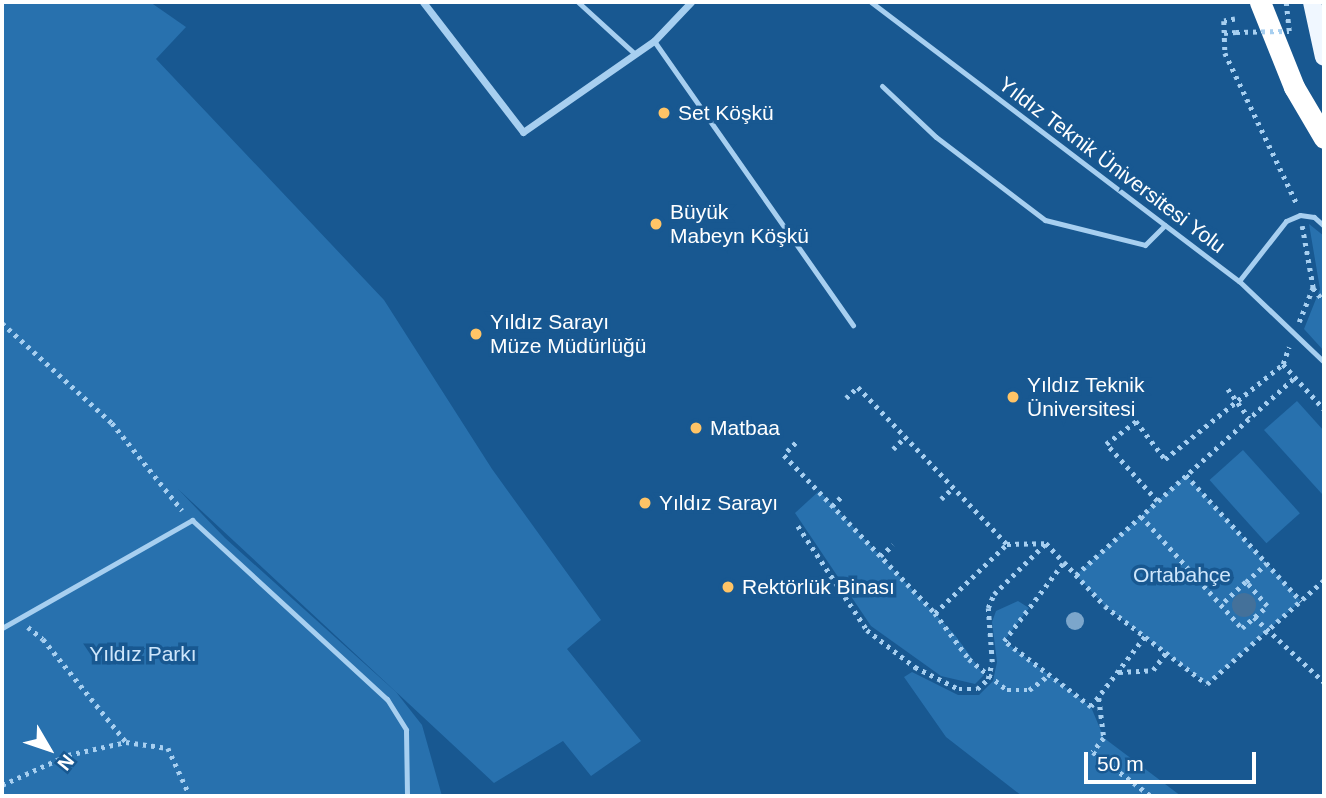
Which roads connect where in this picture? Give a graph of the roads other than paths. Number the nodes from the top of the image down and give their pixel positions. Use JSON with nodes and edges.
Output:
{"nodes":[{"id":1,"x":423,"y":2,"type":"edge"},
{"id":2,"x":578,"y":2,"type":"edge"},
{"id":3,"x":691,"y":2,"type":"edge"},
{"id":4,"x":871,"y":2,"type":"edge"},
{"id":5,"x":1260,"y":2,"type":"edge"},
{"id":6,"x":1312,"y":2,"type":"edge"},
{"id":7,"x":654,"y":41,"type":"junction"},
{"id":8,"x":635,"y":54,"type":"junction"},
{"id":9,"x":1324,"y":57,"type":"edge"},
{"id":10,"x":882,"y":86,"type":"dead end"},
{"id":11,"x":1324,"y":138,"type":"edge"},
{"id":12,"x":1165,"y":225,"type":"junction"},
{"id":13,"x":1324,"y":226,"type":"edge"},
{"id":14,"x":1239,"y":281,"type":"junction"},
{"id":15,"x":853,"y":325,"type":"dead end"},
{"id":16,"x":1324,"y":362,"type":"edge"},
{"id":17,"x":2,"y":628,"type":"edge"},
{"id":18,"x":407,"y":796,"type":"edge"}],
"edges":[{"from":1,"to":8,"type":"street"},
{"from":2,"to":8,"type":"lane"},
{"from":3,"to":7,"type":"street"},
{"from":4,"to":12,"type":"lane","name":"Yıldız Teknik Üniversitesi Yolu"},
{"from":5,"to":11,"type":"highway"},
{"from":6,"to":9,"type":"main road"},
{"from":7,"to":8,"type":"street"},
{"from":7,"to":15,"type":"lane"},
{"from":10,"to":12,"type":"lane"},
{"from":12,"to":14,"type":"lane","name":"Yıldız Teknik Üniversitesi Yolu"},
{"from":13,"to":14,"type":"lane"},
{"from":14,"to":16,"type":"lane","name":"Yıldız Teknik Üniversitesi Yolu"},
{"from":17,"to":18,"type":"lane"}]}
